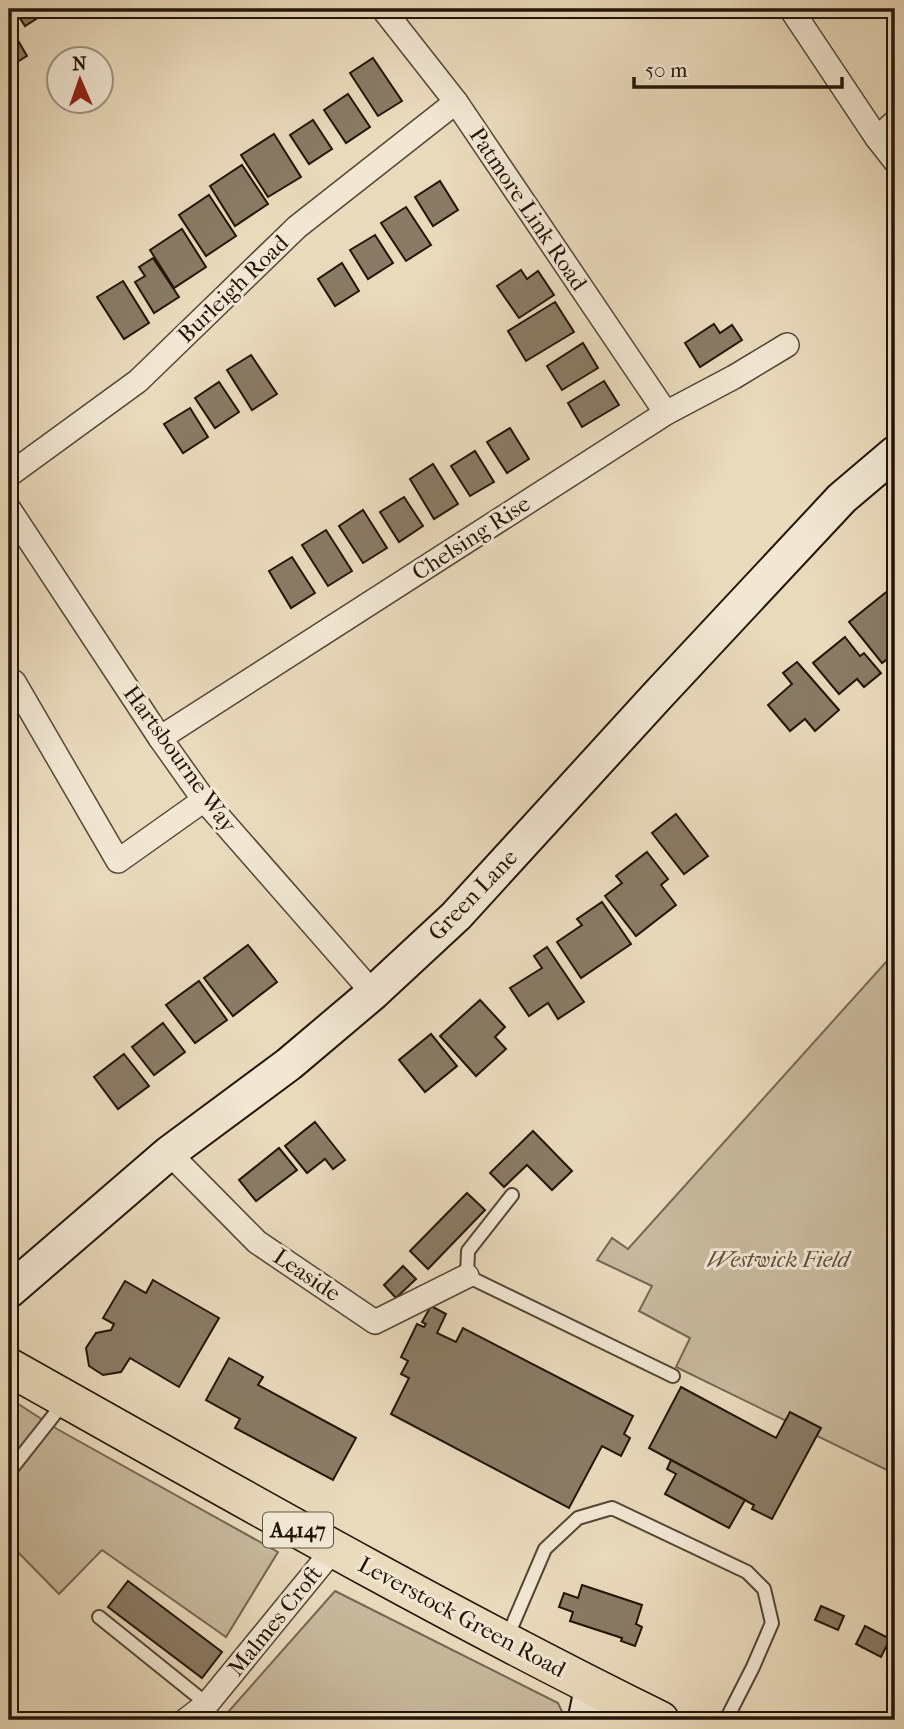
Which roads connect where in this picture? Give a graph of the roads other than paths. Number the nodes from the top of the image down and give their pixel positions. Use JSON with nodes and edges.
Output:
{"nodes":[{"id":1,"x":383,"y":9,"type":"edge"},
{"id":2,"x":791,"y":9,"type":"edge"},
{"id":3,"x":456,"y":102,"type":"junction"},
{"id":4,"x":895,"y":122,"type":"edge"},
{"id":5,"x":877,"y":138,"type":"junction"},
{"id":6,"x":895,"y":161,"type":"edge"},
{"id":7,"x":787,"y":345,"type":"dead end"},
{"id":8,"x":666,"y":413,"type":"junction"},
{"id":9,"x":895,"y":453,"type":"edge"},
{"id":10,"x":9,"y":475,"type":"edge"},
{"id":11,"x":9,"y":509,"type":"edge"},
{"id":12,"x":14,"y":682,"type":"dead end"},
{"id":13,"x":160,"y":738,"type":"junction"},
{"id":14,"x":204,"y":800,"type":"junction"},
{"id":15,"x":373,"y":993,"type":"junction"},
{"id":16,"x":169,"y":1153,"type":"junction"},
{"id":17,"x":512,"y":1195,"type":"dead end"},
{"id":18,"x":467,"y":1276,"type":"junction"},
{"id":19,"x":9,"y":1292,"type":"edge"},
{"id":20,"x":9,"y":1367,"type":"edge"},
{"id":21,"x":673,"y":1376,"type":"dead end"},
{"id":22,"x":67,"y":1399,"type":"junction"},
{"id":23,"x":9,"y":1472,"type":"edge"},
{"id":24,"x":333,"y":1550,"type":"junction"},
{"id":25,"x":99,"y":1617,"type":"dead end"},
{"id":26,"x":506,"y":1640,"type":"junction"},
{"id":27,"x":589,"y":1703,"type":"edge"},
{"id":28,"x":207,"y":1704,"type":"junction"},
{"id":29,"x":186,"y":1720,"type":"edge"},
{"id":30,"x":660,"y":1720,"type":"edge"},
{"id":31,"x":726,"y":1720,"type":"edge"}],
"edges":[{"from":1,"to":3,"type":"street","name":"Patmore Link Road"},
{"from":2,"to":5,"type":"street"},
{"from":3,"to":8,"type":"street","name":"Patmore Link Road"},
{"from":3,"to":10,"type":"street","name":"Burleigh Road"},
{"from":4,"to":5,"type":"street"},
{"from":5,"to":6,"type":"street"},
{"from":7,"to":8,"type":"street","name":"Chelsing Rise"},
{"from":8,"to":13,"type":"street","name":"Chelsing Rise"},
{"from":9,"to":15,"type":"street","name":"Green Lane"},
{"from":11,"to":13,"type":"street","name":"Hartsbourne Way"},
{"from":12,"to":14,"type":"street"},
{"from":13,"to":14,"type":"street","name":"Hartsbourne Way"},
{"from":14,"to":15,"type":"street","name":"Hartsbourne Way"},
{"from":15,"to":16,"type":"street","name":"Green Lane"},
{"from":16,"to":18,"type":"street","name":"Leaside"},
{"from":16,"to":19,"type":"street","name":"Green Lane"},
{"from":17,"to":18,"type":"lane"},
{"from":18,"to":21,"type":"lane"},
{"from":20,"to":22,"type":"main road","name":"Leverstock Green Road","number":"A4147"},
{"from":22,"to":23,"type":"lane"},
{"from":22,"to":24,"type":"main road","name":"Leverstock Green Road","number":"A4147"},
{"from":24,"to":26,"type":"main road","name":"Leverstock Green Road","number":"A4147"},
{"from":24,"to":28,"type":"street","name":"Malmes Croft"},
{"from":25,"to":28,"type":"lane"},
{"from":26,"to":27,"type":"main road","name":"Leverstock Green Road","number":"A4147"},
{"from":26,"to":31,"type":"lane"},
{"from":27,"to":30,"type":"main road","name":"Leverstock Green Road","number":"A4147"},
{"from":28,"to":29,"type":"street","name":"Malmes Croft"}]}
